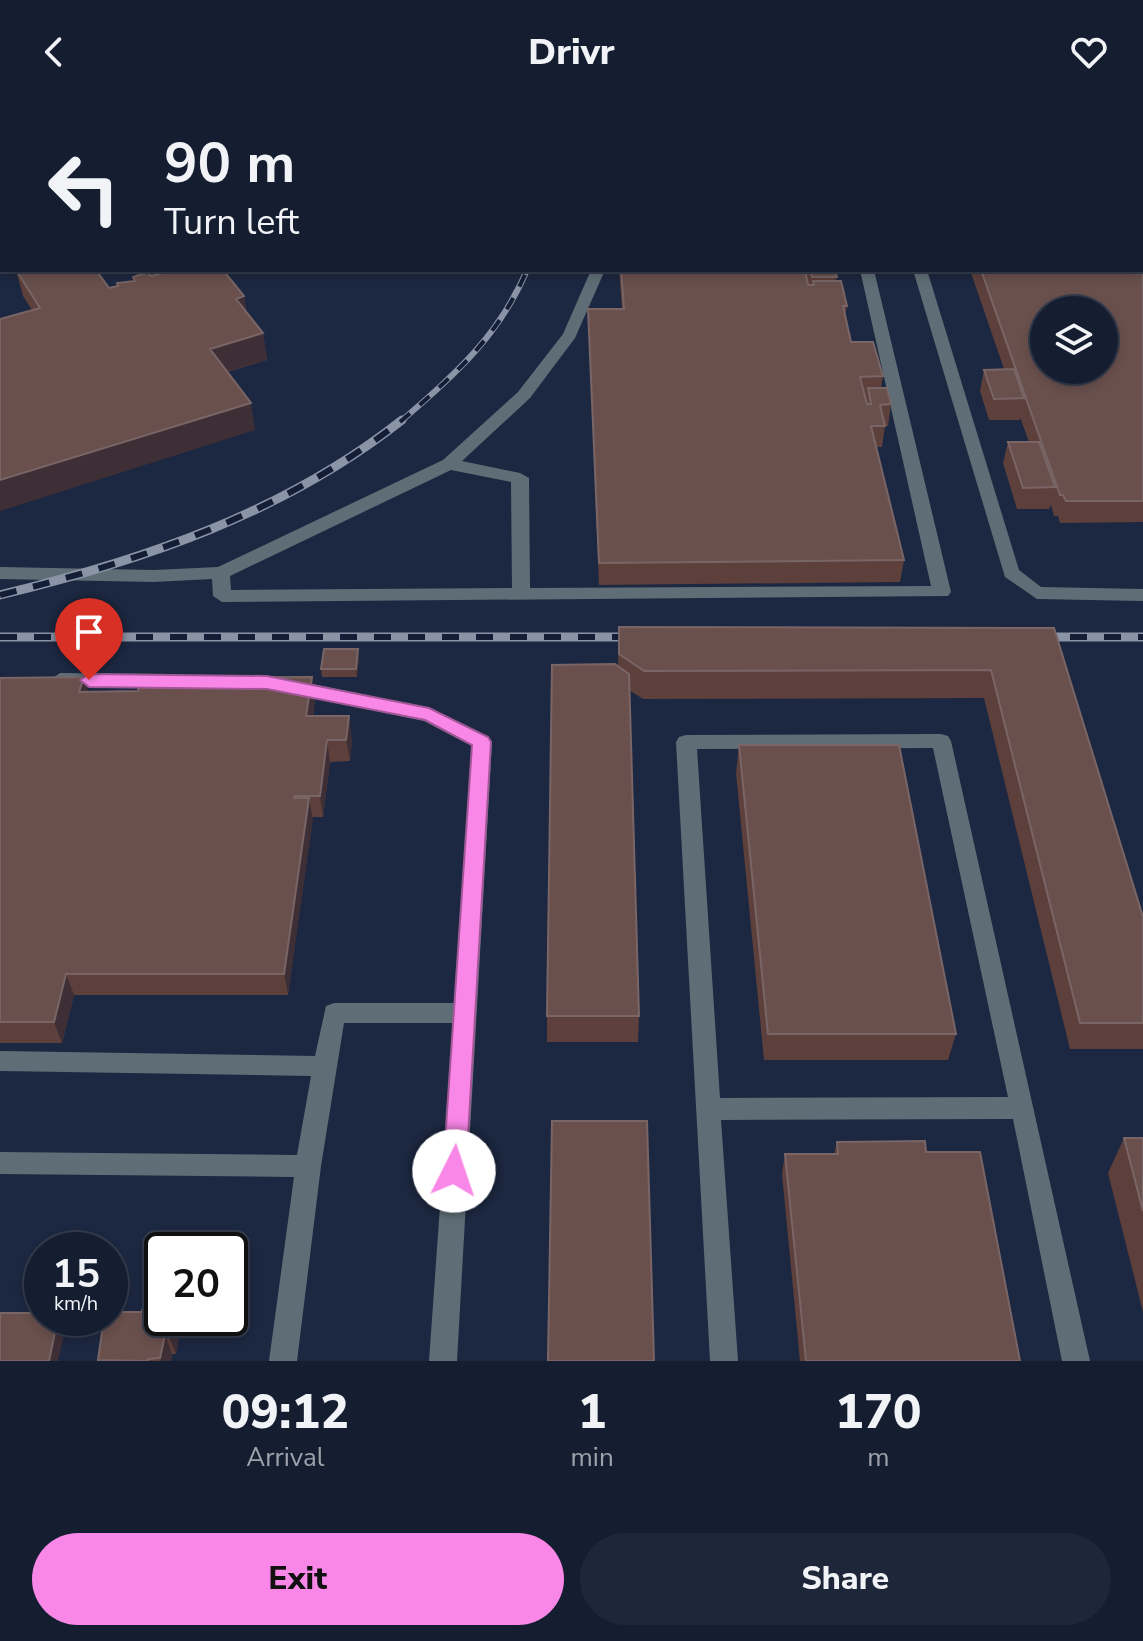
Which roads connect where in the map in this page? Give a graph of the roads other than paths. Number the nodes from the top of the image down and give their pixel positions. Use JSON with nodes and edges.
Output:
{"nodes":[{"id":1,"x":597,"y":272,"type":"edge"},
{"id":2,"x":867,"y":272,"type":"edge"},
{"id":3,"x":921,"y":272,"type":"edge"},
{"id":4,"x":449,"y":464,"type":"junction"},
{"id":5,"x":0,"y":573,"type":"edge"},
{"id":6,"x":221,"y":573,"type":"junction"},
{"id":7,"x":521,"y":595,"type":"junction"},
{"id":8,"x":1143,"y":595,"type":"edge"},
{"id":9,"x":47,"y":680,"type":"edge"},
{"id":10,"x":189,"y":682,"type":"edge"},
{"id":11,"x":267,"y":682,"type":"edge"},
{"id":12,"x":464,"y":1013,"type":"junction"},
{"id":13,"x":0,"y":1061,"type":"edge"},
{"id":14,"x":327,"y":1066,"type":"junction"},
{"id":15,"x":1023,"y":1108,"type":"junction"},
{"id":16,"x":708,"y":1109,"type":"junction"},
{"id":17,"x":0,"y":1163,"type":"edge"},
{"id":18,"x":308,"y":1166,"type":"junction"},
{"id":19,"x":283,"y":1361,"type":"edge"},
{"id":20,"x":443,"y":1361,"type":"edge"},
{"id":21,"x":724,"y":1361,"type":"edge"},
{"id":22,"x":1076,"y":1361,"type":"edge"}],
"edges":[{"from":1,"to":4,"type":"lane"},
{"from":2,"to":7,"type":"lane"},
{"from":3,"to":8,"type":"lane"},
{"from":4,"to":6,"type":"lane"},
{"from":4,"to":7,"type":"lane"},
{"from":5,"to":6,"type":"lane"},
{"from":6,"to":7,"type":"lane"},
{"from":9,"to":10,"type":"lane"},
{"from":11,"to":12,"type":"lane"},
{"from":12,"to":14,"type":"lane"},
{"from":12,"to":20,"type":"lane"},
{"from":13,"to":14,"type":"lane"},
{"from":14,"to":18,"type":"lane"},
{"from":15,"to":16,"type":"lane"},
{"from":15,"to":16,"type":"lane"},
{"from":15,"to":22,"type":"lane"},
{"from":16,"to":21,"type":"lane"},
{"from":17,"to":18,"type":"lane"},
{"from":18,"to":19,"type":"lane"}]}
